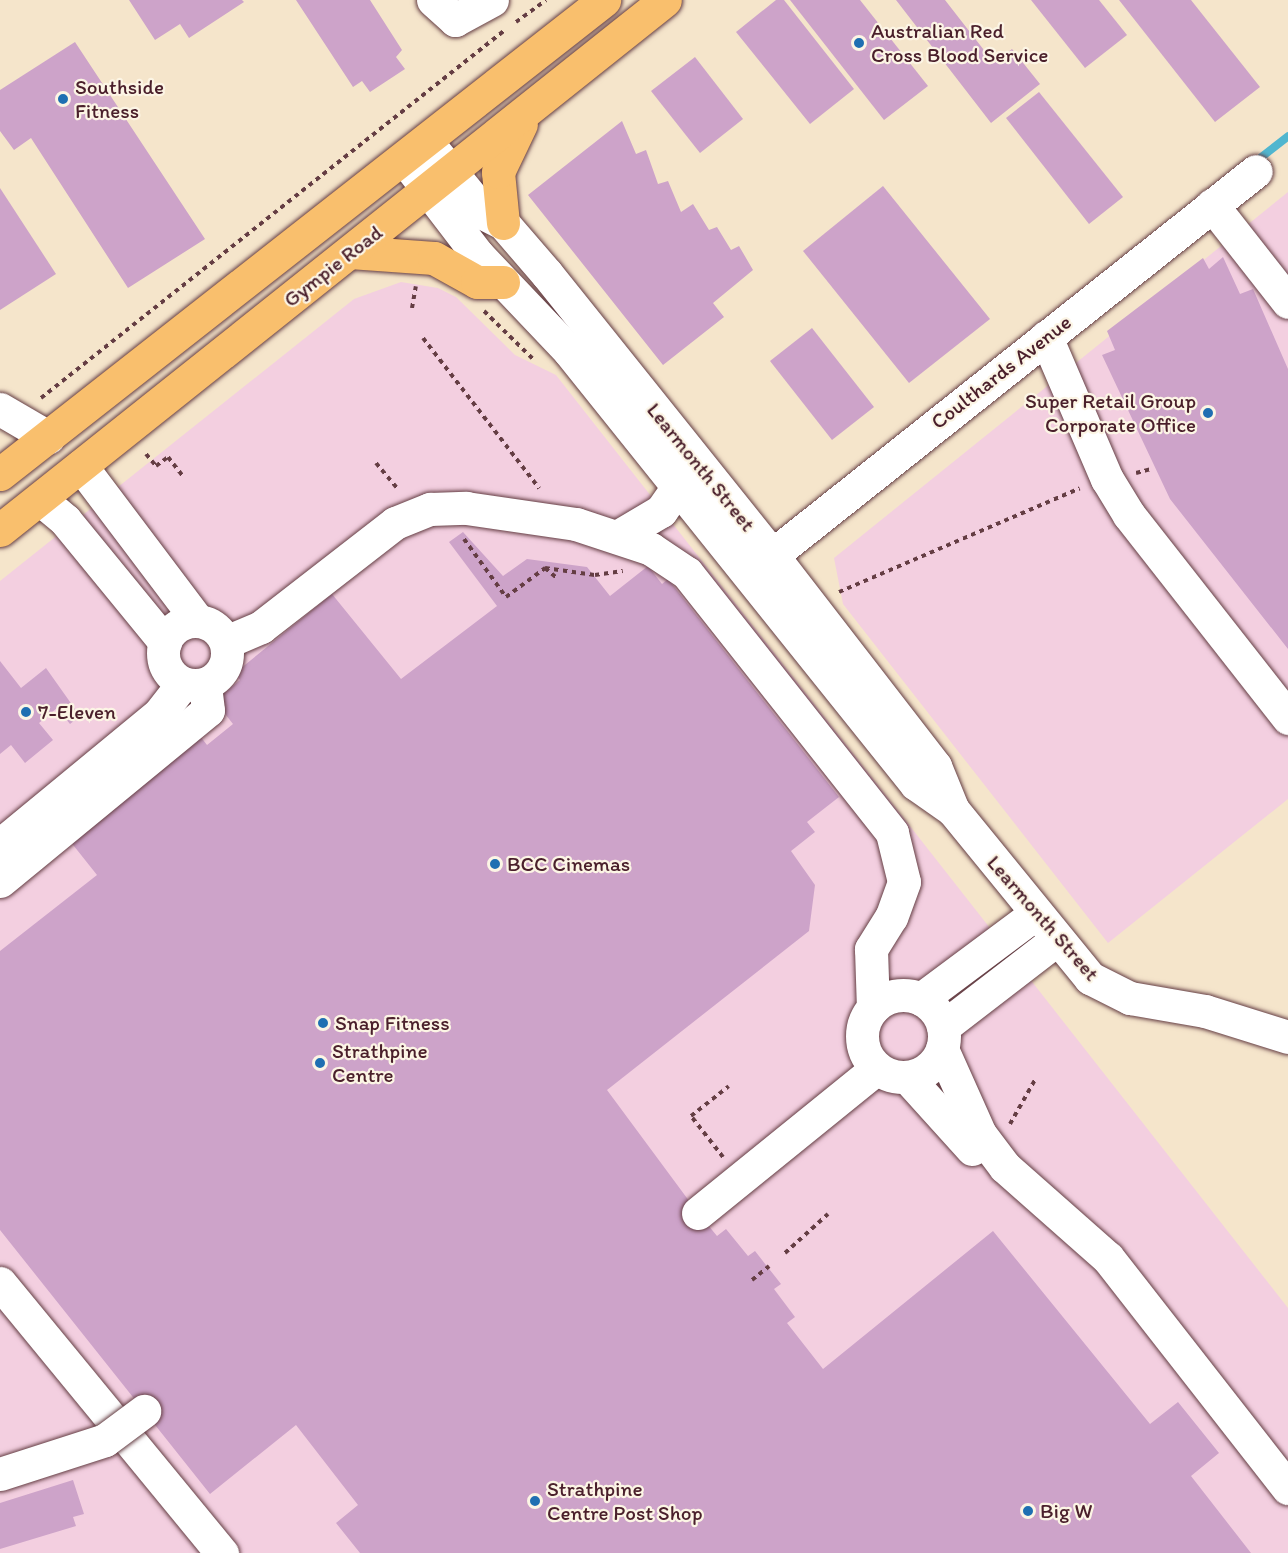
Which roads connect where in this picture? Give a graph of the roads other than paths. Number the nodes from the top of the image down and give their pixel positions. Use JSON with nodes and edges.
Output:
{"nodes":[{"id":1,"x":433,"y":0,"type":"edge"},
{"id":2,"x":492,"y":0,"type":"edge"},
{"id":3,"x":604,"y":0,"type":"edge"},
{"id":4,"x":665,"y":0,"type":"edge"},
{"id":5,"x":523,"y":113,"type":"junction"},
{"id":6,"x":416,"y":151,"type":"junction"},
{"id":7,"x":1256,"y":171,"type":"dead end"},
{"id":8,"x":440,"y":181,"type":"junction"},
{"id":9,"x":1219,"y":200,"type":"junction"},
{"id":10,"x":503,"y":224,"type":"junction"},
{"id":11,"x":350,"y":252,"type":"junction"},
{"id":12,"x":1288,"y":273,"type":"edge"},
{"id":13,"x":503,"y":282,"type":"junction"},
{"id":14,"x":1288,"y":302,"type":"edge"},
{"id":15,"x":1046,"y":337,"type":"junction"},
{"id":16,"x":8,"y":413,"type":"edge"},
{"id":17,"x":48,"y":437,"type":"junction"},
{"id":18,"x":81,"y":466,"type":"junction"},
{"id":19,"x":677,"y":469,"type":"junction"},
{"id":20,"x":0,"y":474,"type":"edge"},
{"id":21,"x":40,"y":499,"type":"junction"},
{"id":22,"x":0,"y":530,"type":"edge"},
{"id":23,"x":622,"y":551,"type":"junction"},
{"id":24,"x":760,"y":565,"type":"junction"},
{"id":25,"x":198,"y":621,"type":"junction"},
{"id":26,"x":165,"y":642,"type":"junction"},
{"id":27,"x":226,"y":642,"type":"junction"},
{"id":28,"x":194,"y":683,"type":"junction"},
{"id":29,"x":1288,"y":718,"type":"edge"},
{"id":30,"x":0,"y":845,"type":"edge"},
{"id":31,"x":0,"y":881,"type":"edge"},
{"id":32,"x":1035,"y":914,"type":"junction"},
{"id":33,"x":1056,"y":940,"type":"junction"},
{"id":34,"x":921,"y":999,"type":"junction"},
{"id":35,"x":873,"y":1008,"type":"junction"},
{"id":36,"x":1288,"y":1037,"type":"edge"},
{"id":37,"x":942,"y":1038,"type":"junction"},
{"id":38,"x":883,"y":1074,"type":"junction"},
{"id":39,"x":698,"y":1213,"type":"dead end"},
{"id":40,"x":1053,"y":1213,"type":"junction"},
{"id":41,"x":0,"y":1283,"type":"edge"},
{"id":42,"x":144,"y":1411,"type":"dead end"},
{"id":43,"x":0,"y":1474,"type":"edge"},
{"id":44,"x":1288,"y":1488,"type":"edge"},
{"id":45,"x":222,"y":1553,"type":"edge"}],
"edges":[{"from":1,"to":2,"type":"street"},
{"from":3,"to":6,"type":"highway","name":"Gympie Road"},
{"from":4,"to":5,"type":"highway","name":"Gympie Road"},
{"from":5,"to":8,"type":"highway","name":"Gympie Road"},
{"from":5,"to":10,"type":"highway"},
{"from":6,"to":8,"type":"street","name":"Learmonth Street"},
{"from":6,"to":17,"type":"highway","name":"Gympie Road"},
{"from":7,"to":9,"type":"street","name":"Coulthards Avenue"},
{"from":8,"to":10,"type":"street","name":"Learmonth Street"},
{"from":8,"to":11,"type":"highway","name":"Gympie Road"},
{"from":8,"to":13,"type":"street","name":"Learmonth Street"},
{"from":9,"to":12,"type":"street"},
{"from":9,"to":14,"type":"street"},
{"from":9,"to":15,"type":"street","name":"Coulthards Avenue"},
{"from":10,"to":19,"type":"street","name":"Learmonth Street"},
{"from":11,"to":13,"type":"highway"},
{"from":11,"to":18,"type":"highway","name":"Gympie Road"},
{"from":13,"to":19,"type":"street","name":"Learmonth Street"},
{"from":15,"to":24,"type":"street","name":"Coulthards Avenue"},
{"from":15,"to":29,"type":"street"},
{"from":16,"to":17,"type":"street"},
{"from":17,"to":20,"type":"highway","name":"Gympie Road"},
{"from":18,"to":21,"type":"highway","name":"Gympie Road"},
{"from":18,"to":25,"type":"street"},
{"from":19,"to":23,"type":"street"},
{"from":19,"to":24,"type":"street","name":"Learmonth Street"},
{"from":21,"to":22,"type":"highway","name":"Gympie Road"},
{"from":21,"to":26,"type":"street"},
{"from":23,"to":27,"type":"street"},
{"from":23,"to":35,"type":"street"},
{"from":24,"to":32,"type":"street","name":"Learmonth Street"},
{"from":25,"to":26,"type":"street"},
{"from":25,"to":27,"type":"street"},
{"from":26,"to":28,"type":"street"},
{"from":27,"to":28,"type":"street"},
{"from":28,"to":30,"type":"street"},
{"from":28,"to":31,"type":"street"},
{"from":32,"to":33,"type":"street","name":"Learmonth Street"},
{"from":32,"to":34,"type":"street"},
{"from":33,"to":36,"type":"street","name":"Learmonth Street"},
{"from":33,"to":37,"type":"street"},
{"from":34,"to":35,"type":"street"},
{"from":34,"to":37,"type":"street"},
{"from":35,"to":38,"type":"street"},
{"from":37,"to":38,"type":"street"},
{"from":37,"to":40,"type":"street"},
{"from":38,"to":39,"type":"street"},
{"from":38,"to":40,"type":"street"},
{"from":40,"to":44,"type":"street"},
{"from":41,"to":45,"type":"street"},
{"from":42,"to":43,"type":"street","bridge":true}]}
